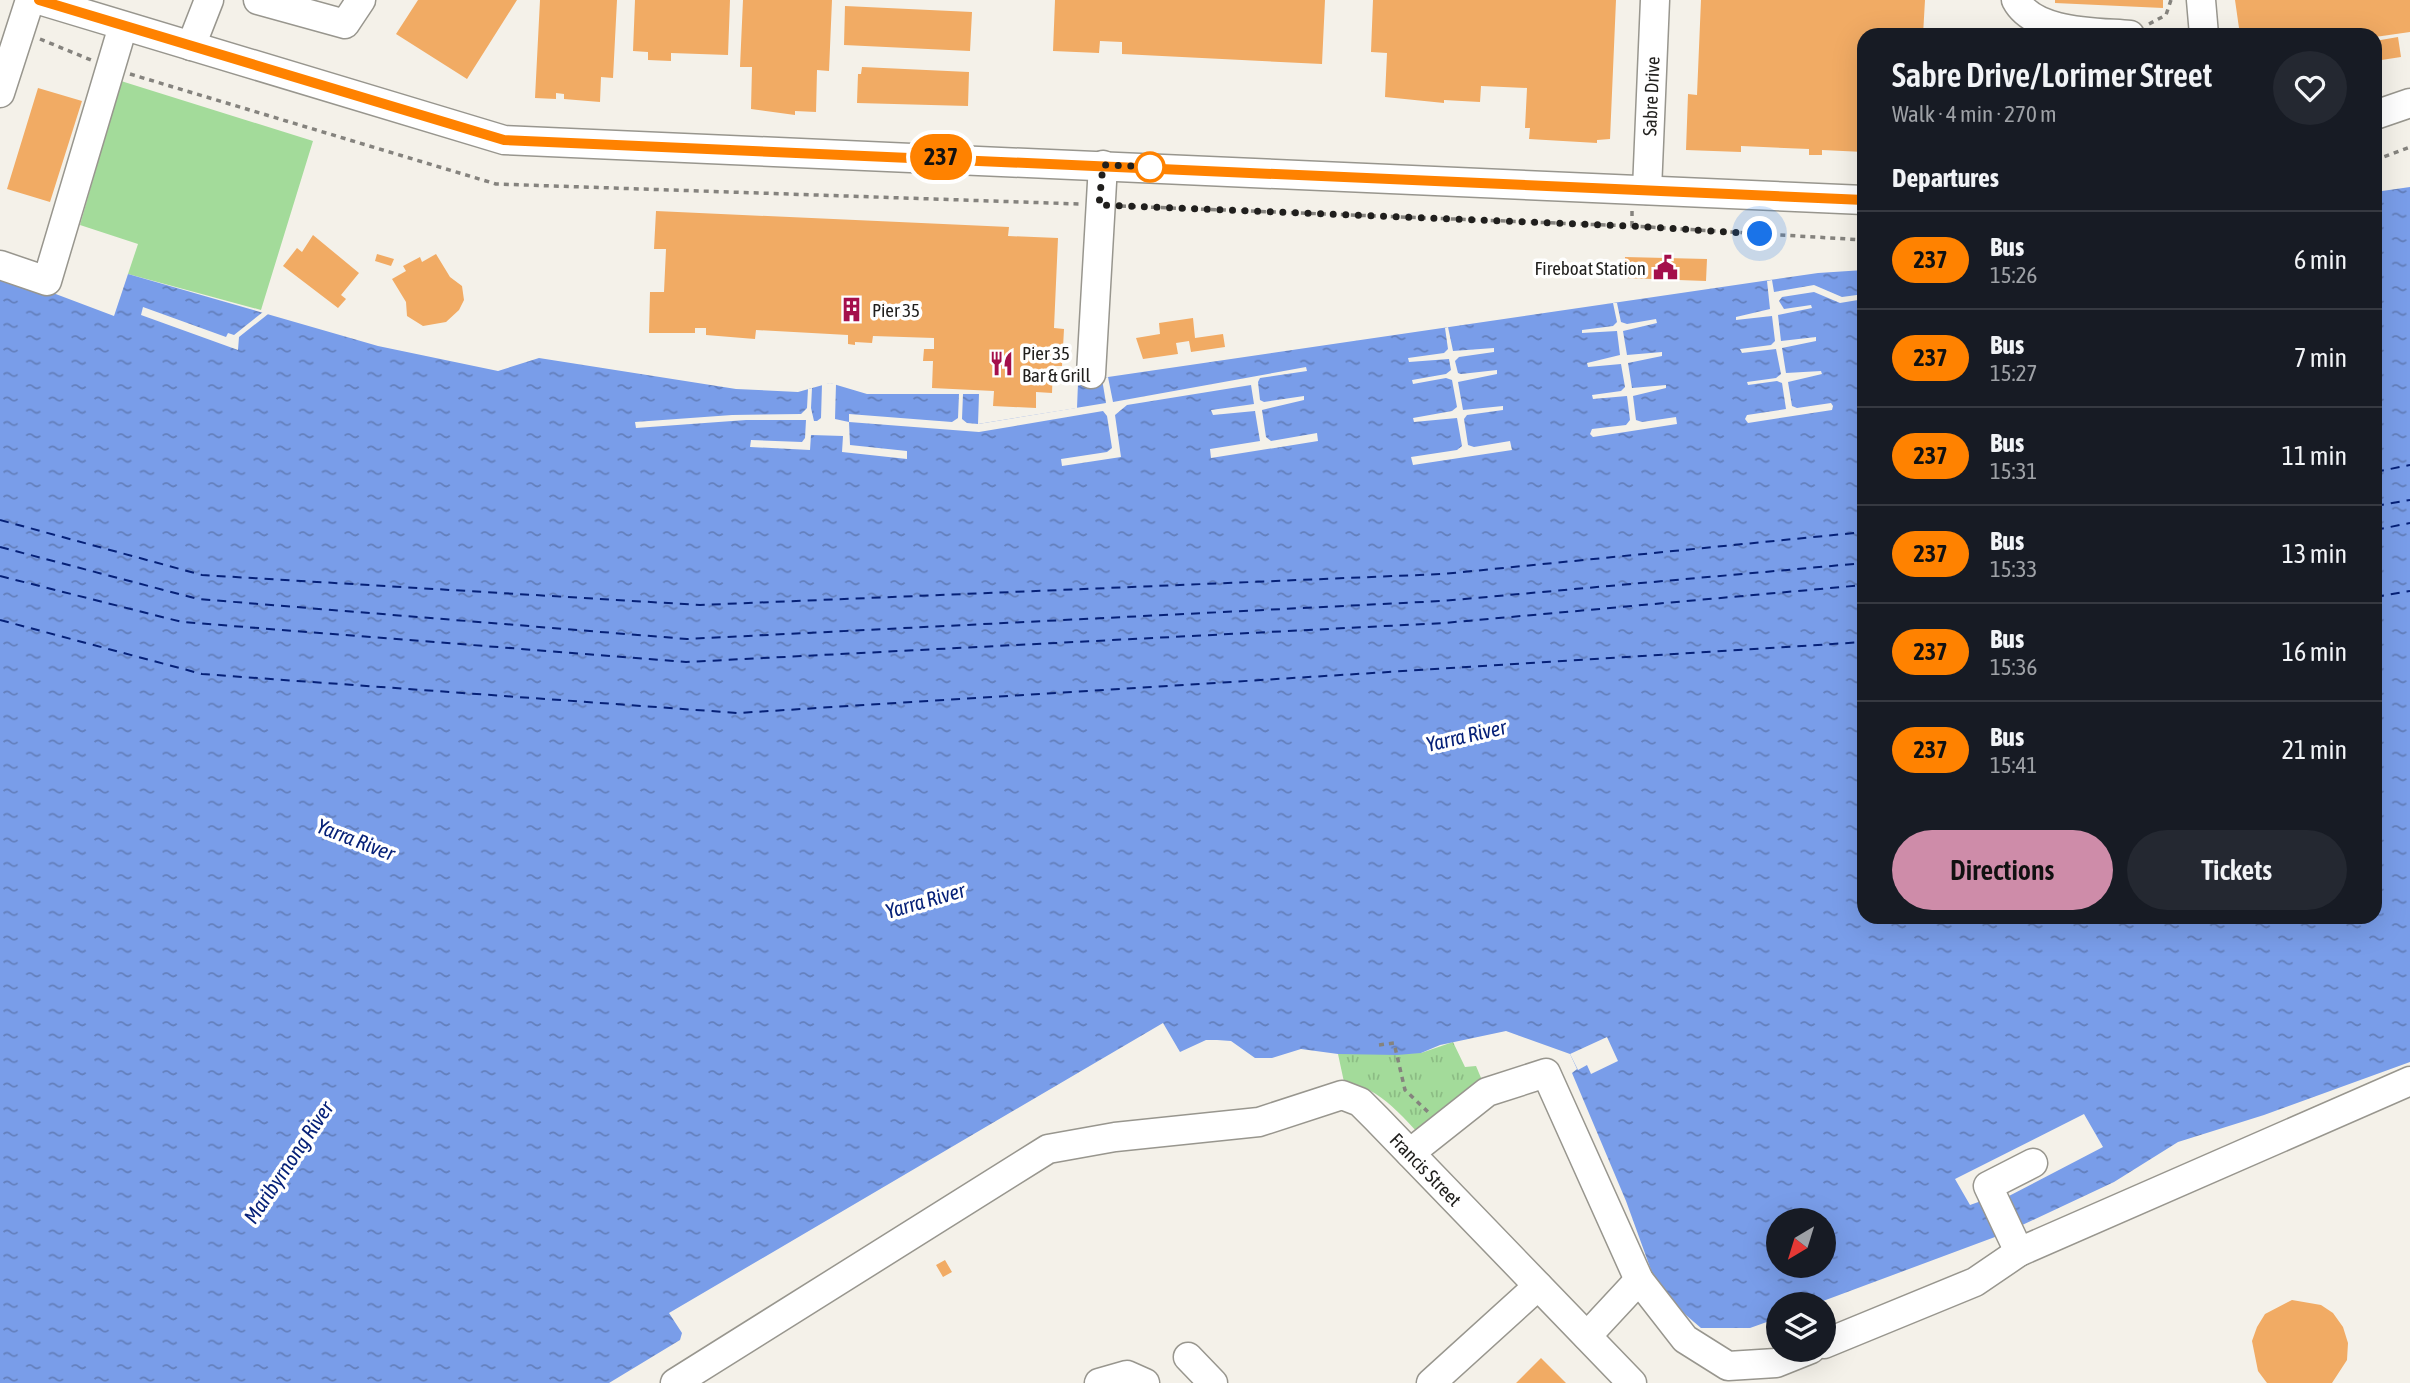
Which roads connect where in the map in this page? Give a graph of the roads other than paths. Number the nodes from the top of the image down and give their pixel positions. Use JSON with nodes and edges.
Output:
{"nodes":[{"id":1,"x":30,"y":0,"type":"edge"},
{"id":2,"x":39,"y":0,"type":"edge"},
{"id":3,"x":209,"y":0,"type":"edge"},
{"id":4,"x":258,"y":0,"type":"edge"},
{"id":5,"x":361,"y":0,"type":"edge"},
{"id":6,"x":1655,"y":0,"type":"edge"},
{"id":7,"x":2017,"y":0,"type":"edge"},
{"id":8,"x":2201,"y":0,"type":"edge"},
{"id":9,"x":123,"y":26,"type":"junction"},
{"id":10,"x":2061,"y":28,"type":"edge"},
{"id":11,"x":2203,"y":28,"type":"edge"},
{"id":12,"x":191,"y":46,"type":"junction"},
{"id":13,"x":0,"y":93,"type":"edge"},
{"id":14,"x":2410,"y":103,"type":"edge"},
{"id":15,"x":2382,"y":113,"type":"edge"},
{"id":16,"x":1103,"y":165,"type":"junction"},
{"id":17,"x":1647,"y":190,"type":"junction"},
{"id":18,"x":1857,"y":200,"type":"edge"},
{"id":19,"x":0,"y":265,"type":"edge"},
{"id":20,"x":1091,"y":374,"type":"dead end"},
{"id":21,"x":2410,"y":1081,"type":"edge"},
{"id":22,"x":1410,"y":1153,"type":"junction"},
{"id":23,"x":2033,"y":1163,"type":"dead end"},
{"id":24,"x":2019,"y":1252,"type":"junction"},
{"id":25,"x":1639,"y":1280,"type":"junction"},
{"id":26,"x":1538,"y":1286,"type":"junction"},
{"id":27,"x":1587,"y":1336,"type":"junction"},
{"id":28,"x":1836,"y":1339,"type":"edge"},
{"id":29,"x":1188,"y":1357,"type":"dead end"},
{"id":30,"x":1778,"y":1362,"type":"edge"},
{"id":31,"x":675,"y":1383,"type":"edge"},
{"id":32,"x":1099,"y":1383,"type":"edge"},
{"id":33,"x":1145,"y":1383,"type":"edge"},
{"id":34,"x":1213,"y":1383,"type":"edge"},
{"id":35,"x":1431,"y":1383,"type":"edge"},
{"id":36,"x":1632,"y":1383,"type":"edge"}],
"edges":[{"from":1,"to":13,"type":"street"},
{"from":2,"to":9,"type":"street"},
{"from":3,"to":12,"type":"street"},
{"from":4,"to":5,"type":"street"},
{"from":6,"to":17,"type":"street","name":"Sabre Drive"},
{"from":7,"to":10,"type":"street"},
{"from":8,"to":11,"type":"street"},
{"from":9,"to":12,"type":"street"},
{"from":9,"to":19,"type":"street"},
{"from":12,"to":16,"type":"street"},
{"from":14,"to":15,"type":"street"},
{"from":16,"to":17,"type":"street"},
{"from":16,"to":20,"type":"street"},
{"from":17,"to":18,"type":"street"},
{"from":21,"to":24,"type":"street"},
{"from":22,"to":25,"type":"street"},
{"from":22,"to":26,"type":"street","name":"Francis Street"},
{"from":22,"to":31,"type":"street","name":"Francis Street"},
{"from":23,"to":24,"type":"street"},
{"from":24,"to":28,"type":"street"},
{"from":25,"to":27,"type":"street"},
{"from":25,"to":30,"type":"street"},
{"from":26,"to":27,"type":"street","name":"Francis Street"},
{"from":26,"to":35,"type":"street"},
{"from":27,"to":36,"type":"street","name":"Francis Street"},
{"from":29,"to":34,"type":"street"},
{"from":32,"to":33,"type":"street"}]}
